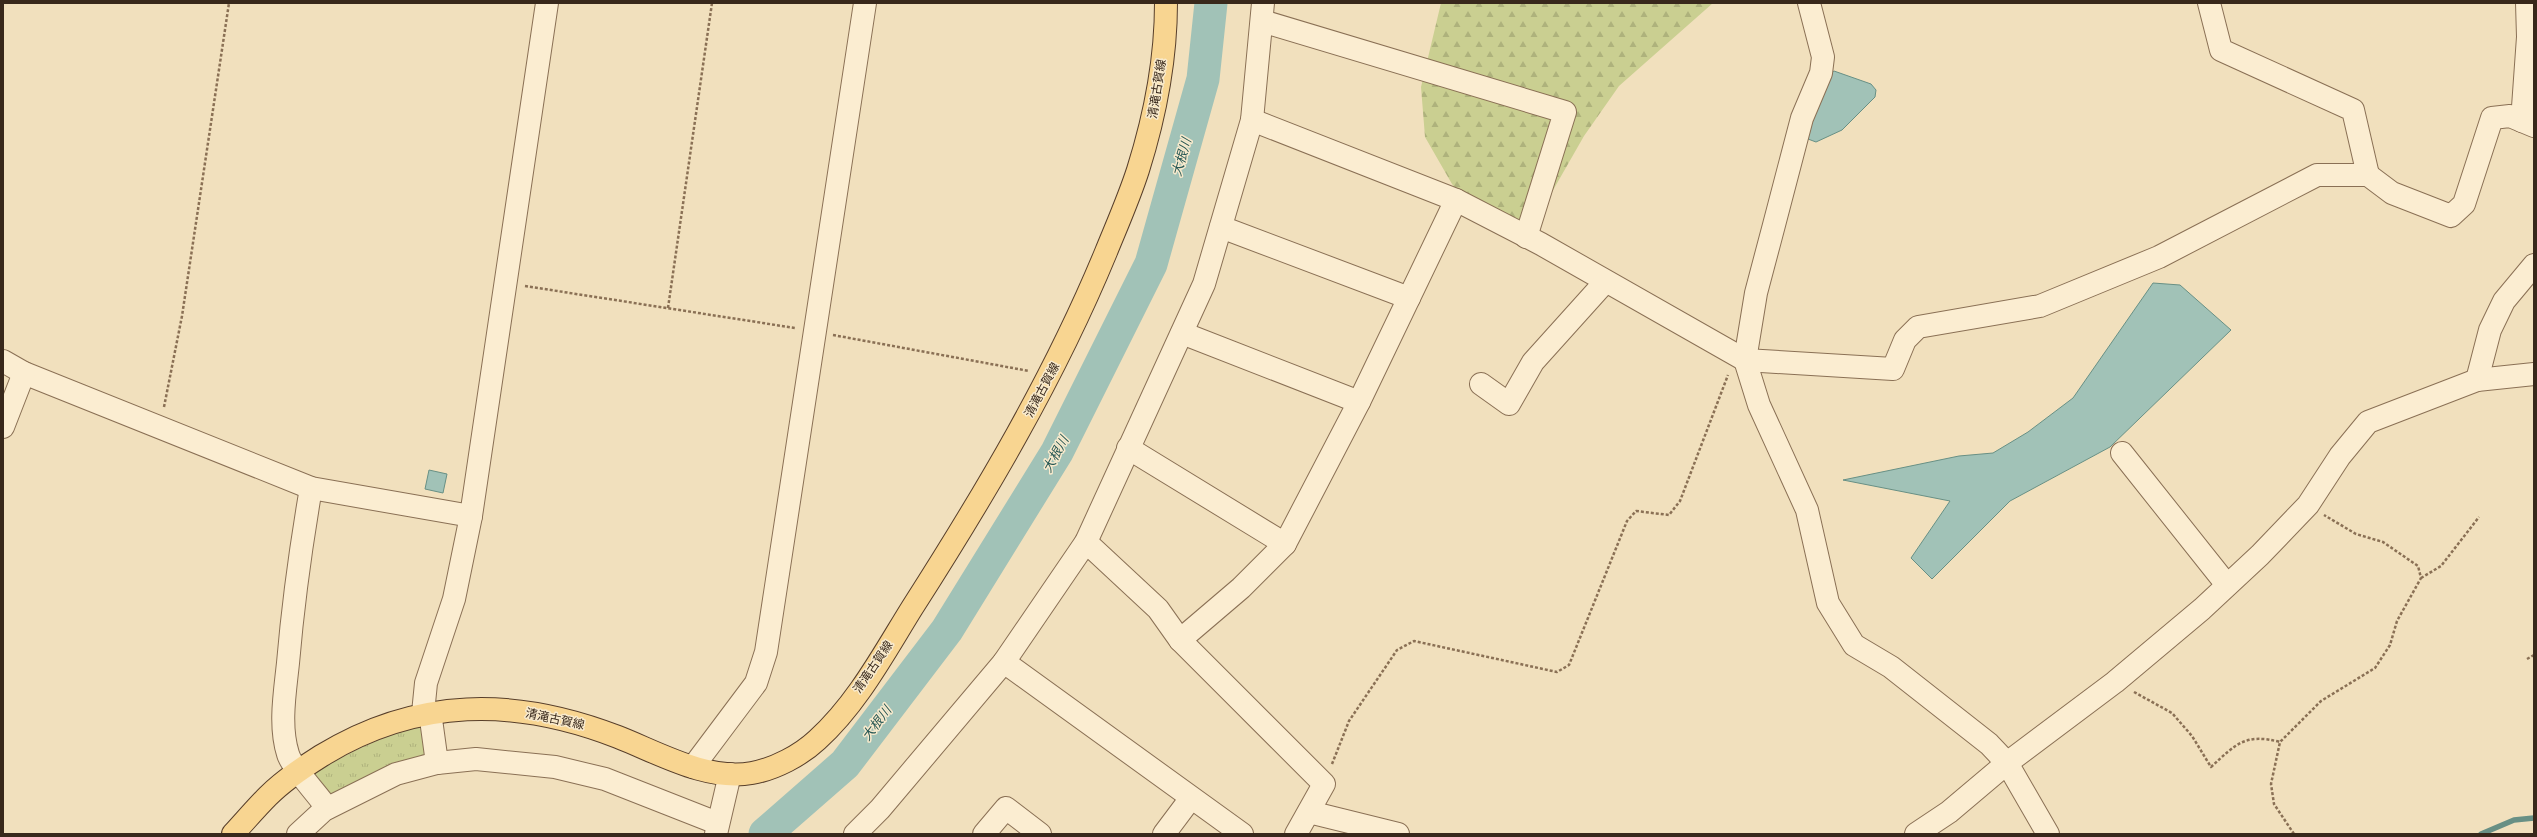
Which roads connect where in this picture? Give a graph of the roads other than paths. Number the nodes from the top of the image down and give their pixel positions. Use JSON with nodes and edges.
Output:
{"nodes":[{"id":1,"x":547,"y":3,"type":"edge"},
{"id":2,"x":865,"y":3,"type":"edge"},
{"id":3,"x":1166,"y":3,"type":"edge"},
{"id":4,"x":1808,"y":3,"type":"edge"},
{"id":5,"x":2209,"y":3,"type":"edge"},
{"id":6,"x":2527,"y":3,"type":"edge"},
{"id":7,"x":1262,"y":12,"type":"edge"},
{"id":8,"x":1252,"y":120,"type":"junction"},
{"id":9,"x":2528,"y":124,"type":"edge"},
{"id":10,"x":2368,"y":175,"type":"junction"},
{"id":11,"x":1456,"y":200,"type":"junction"},
{"id":12,"x":1221,"y":227,"type":"junction"},
{"id":13,"x":1526,"y":237,"type":"junction"},
{"id":14,"x":2534,"y":265,"type":"edge"},
{"id":15,"x":1605,"y":282,"type":"junction"},
{"id":16,"x":1409,"y":298,"type":"junction"},
{"id":17,"x":1182,"y":334,"type":"junction"},
{"id":18,"x":1745,"y":360,"type":"junction"},
{"id":19,"x":3,"y":361,"type":"edge"},
{"id":20,"x":24,"y":373,"type":"junction"},
{"id":21,"x":2534,"y":374,"type":"edge"},
{"id":22,"x":2477,"y":380,"type":"junction"},
{"id":23,"x":1481,"y":384,"type":"dead end"},
{"id":24,"x":1359,"y":402,"type":"junction"},
{"id":25,"x":3,"y":427,"type":"edge"},
{"id":26,"x":1128,"y":448,"type":"junction"},
{"id":27,"x":2122,"y":453,"type":"dead end"},
{"id":28,"x":311,"y":488,"type":"junction"},
{"id":29,"x":471,"y":516,"type":"junction"},
{"id":30,"x":1086,"y":542,"type":"junction"},
{"id":31,"x":1285,"y":544,"type":"junction"},
{"id":32,"x":2227,"y":585,"type":"junction"},
{"id":33,"x":1180,"y":640,"type":"junction"},
{"id":34,"x":1004,"y":662,"type":"junction"},
{"id":35,"x":427,"y":713,"type":"junction"},
{"id":36,"x":437,"y":763,"type":"junction"},
{"id":37,"x":2007,"y":763,"type":"junction"},
{"id":38,"x":693,"y":767,"type":"junction"},
{"id":39,"x":299,"y":770,"type":"junction"},
{"id":40,"x":730,"y":774,"type":"junction"},
{"id":41,"x":1191,"y":798,"type":"junction"},
{"id":42,"x":328,"y":808,"type":"junction"},
{"id":43,"x":1309,"y":812,"type":"junction"},
{"id":44,"x":716,"y":829,"type":"edge"},
{"id":45,"x":233,"y":834,"type":"edge"},
{"id":46,"x":298,"y":834,"type":"edge"},
{"id":47,"x":855,"y":834,"type":"edge"},
{"id":48,"x":984,"y":834,"type":"edge"},
{"id":49,"x":1040,"y":834,"type":"edge"},
{"id":50,"x":1164,"y":834,"type":"edge"},
{"id":51,"x":1242,"y":834,"type":"edge"},
{"id":52,"x":1296,"y":834,"type":"edge"},
{"id":53,"x":1398,"y":834,"type":"edge"},
{"id":54,"x":1916,"y":834,"type":"edge"},
{"id":55,"x":2048,"y":834,"type":"edge"}],
"edges":[{"from":1,"to":29,"type":"street"},
{"from":2,"to":38,"type":"street"},
{"from":3,"to":40,"type":"main road","name":"清滝古賀線"},
{"from":4,"to":18,"type":"street"},
{"from":5,"to":10,"type":"street"},
{"from":6,"to":9,"type":"street"},
{"from":7,"to":8,"type":"street"},
{"from":7,"to":13,"type":"street"},
{"from":8,"to":11,"type":"street"},
{"from":8,"to":12,"type":"street"},
{"from":9,"to":10,"type":"street"},
{"from":10,"to":18,"type":"street"},
{"from":11,"to":13,"type":"street"},
{"from":11,"to":16,"type":"street"},
{"from":12,"to":16,"type":"street"},
{"from":12,"to":17,"type":"street"},
{"from":13,"to":15,"type":"street"},
{"from":14,"to":22,"type":"street"},
{"from":15,"to":18,"type":"street"},
{"from":15,"to":23,"type":"street"},
{"from":16,"to":24,"type":"street"},
{"from":17,"to":24,"type":"street"},
{"from":17,"to":26,"type":"street"},
{"from":18,"to":37,"type":"street"},
{"from":19,"to":20,"type":"street"},
{"from":20,"to":25,"type":"street"},
{"from":20,"to":28,"type":"street"},
{"from":21,"to":22,"type":"street"},
{"from":22,"to":32,"type":"street"},
{"from":24,"to":31,"type":"street"},
{"from":26,"to":30,"type":"street"},
{"from":26,"to":31,"type":"street"},
{"from":27,"to":32,"type":"street"},
{"from":28,"to":29,"type":"street"},
{"from":28,"to":39,"type":"street"},
{"from":29,"to":35,"type":"street"},
{"from":30,"to":33,"type":"street"},
{"from":30,"to":34,"type":"street"},
{"from":31,"to":33,"type":"street"},
{"from":32,"to":37,"type":"street"},
{"from":33,"to":43,"type":"street"},
{"from":34,"to":41,"type":"street"},
{"from":34,"to":47,"type":"street"},
{"from":35,"to":36,"type":"street"},
{"from":35,"to":38,"type":"main road","name":"清滝古賀線"},
{"from":35,"to":39,"type":"main road","name":"清滝古賀線"},
{"from":36,"to":42,"type":"street"},
{"from":36,"to":44,"type":"street"},
{"from":37,"to":54,"type":"street"},
{"from":37,"to":55,"type":"street"},
{"from":38,"to":40,"type":"main road","name":"清滝古賀線"},
{"from":39,"to":42,"type":"street"},
{"from":39,"to":45,"type":"main road","name":"清滝古賀線"},
{"from":40,"to":44,"type":"street"},
{"from":41,"to":50,"type":"street"},
{"from":41,"to":51,"type":"street"},
{"from":42,"to":46,"type":"street"},
{"from":43,"to":52,"type":"street"},
{"from":43,"to":53,"type":"street"},
{"from":48,"to":49,"type":"street"}]}
